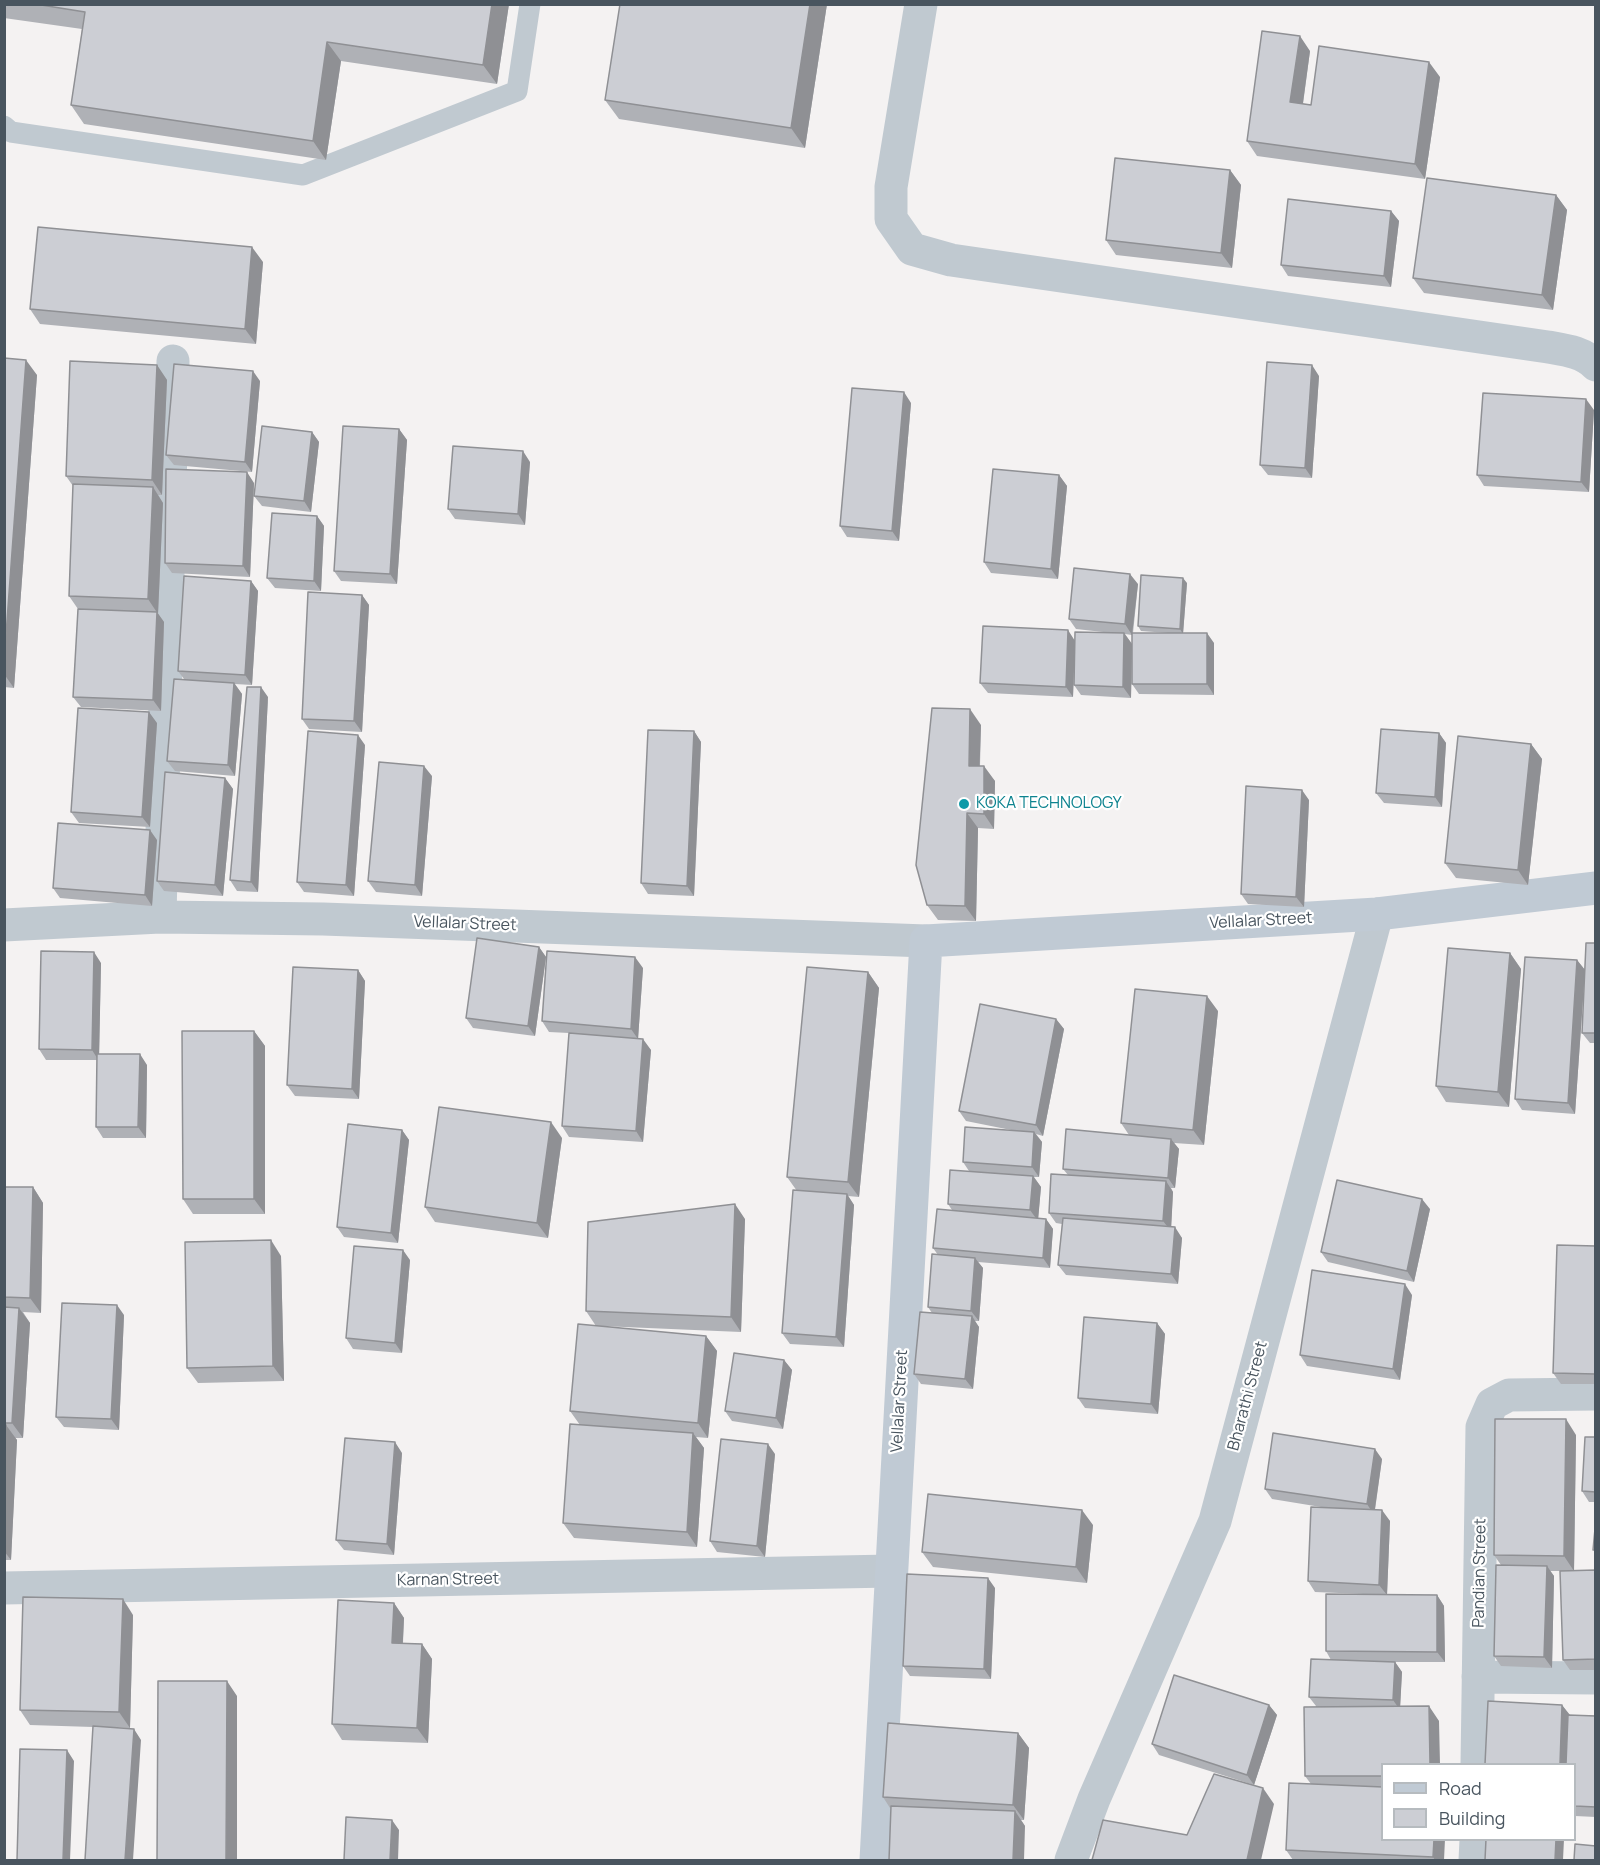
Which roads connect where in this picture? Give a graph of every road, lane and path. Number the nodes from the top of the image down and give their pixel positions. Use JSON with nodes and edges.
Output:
{"nodes":[{"id":1,"x":530,"y":4,"type":"edge"},
{"id":2,"x":921,"y":4,"type":"edge"},
{"id":3,"x":8,"y":129,"type":"edge"},
{"id":4,"x":173,"y":361,"type":"dead end"},
{"id":5,"x":1596,"y":365,"type":"edge"},
{"id":6,"x":1596,"y":888,"type":"edge"},
{"id":7,"x":160,"y":906,"type":"junction"},
{"id":8,"x":1377,"y":914,"type":"junction"},
{"id":9,"x":4,"y":925,"type":"edge"},
{"id":10,"x":926,"y":941,"type":"junction"},
{"id":11,"x":1596,"y":1394,"type":"edge"},
{"id":12,"x":891,"y":1571,"type":"junction"},
{"id":13,"x":4,"y":1588,"type":"edge"},
{"id":14,"x":1478,"y":1677,"type":"junction"},
{"id":15,"x":1596,"y":1678,"type":"edge"},
{"id":16,"x":1477,"y":1763,"type":"edge"},
{"id":17,"x":1476,"y":1841,"type":"edge"},
{"id":18,"x":876,"y":1860,"type":"edge"},
{"id":19,"x":1071,"y":1860,"type":"edge"},
{"id":20,"x":1475,"y":1860,"type":"edge"}],
"edges":[{"from":1,"to":3,"type":"lane"},
{"from":2,"to":5,"type":"street"},
{"from":4,"to":7,"type":"street"},
{"from":6,"to":8,"type":"street","name":"Vellalar Street"},
{"from":7,"to":9,"type":"street","name":"Vellalar Street"},
{"from":7,"to":10,"type":"street","name":"Vellalar Street"},
{"from":8,"to":10,"type":"street","name":"Vellalar Street"},
{"from":8,"to":19,"type":"street","name":"Bharathi Street"},
{"from":10,"to":12,"type":"street","name":"Vellalar Street"},
{"from":11,"to":14,"type":"street","name":"Pandian Street"},
{"from":12,"to":13,"type":"street","name":"Karnan Street"},
{"from":12,"to":18,"type":"street","name":"Vellalar Street"},
{"from":14,"to":15,"type":"street"},
{"from":14,"to":16,"type":"street","name":"Pandian Street"},
{"from":17,"to":20,"type":"street"}]}
